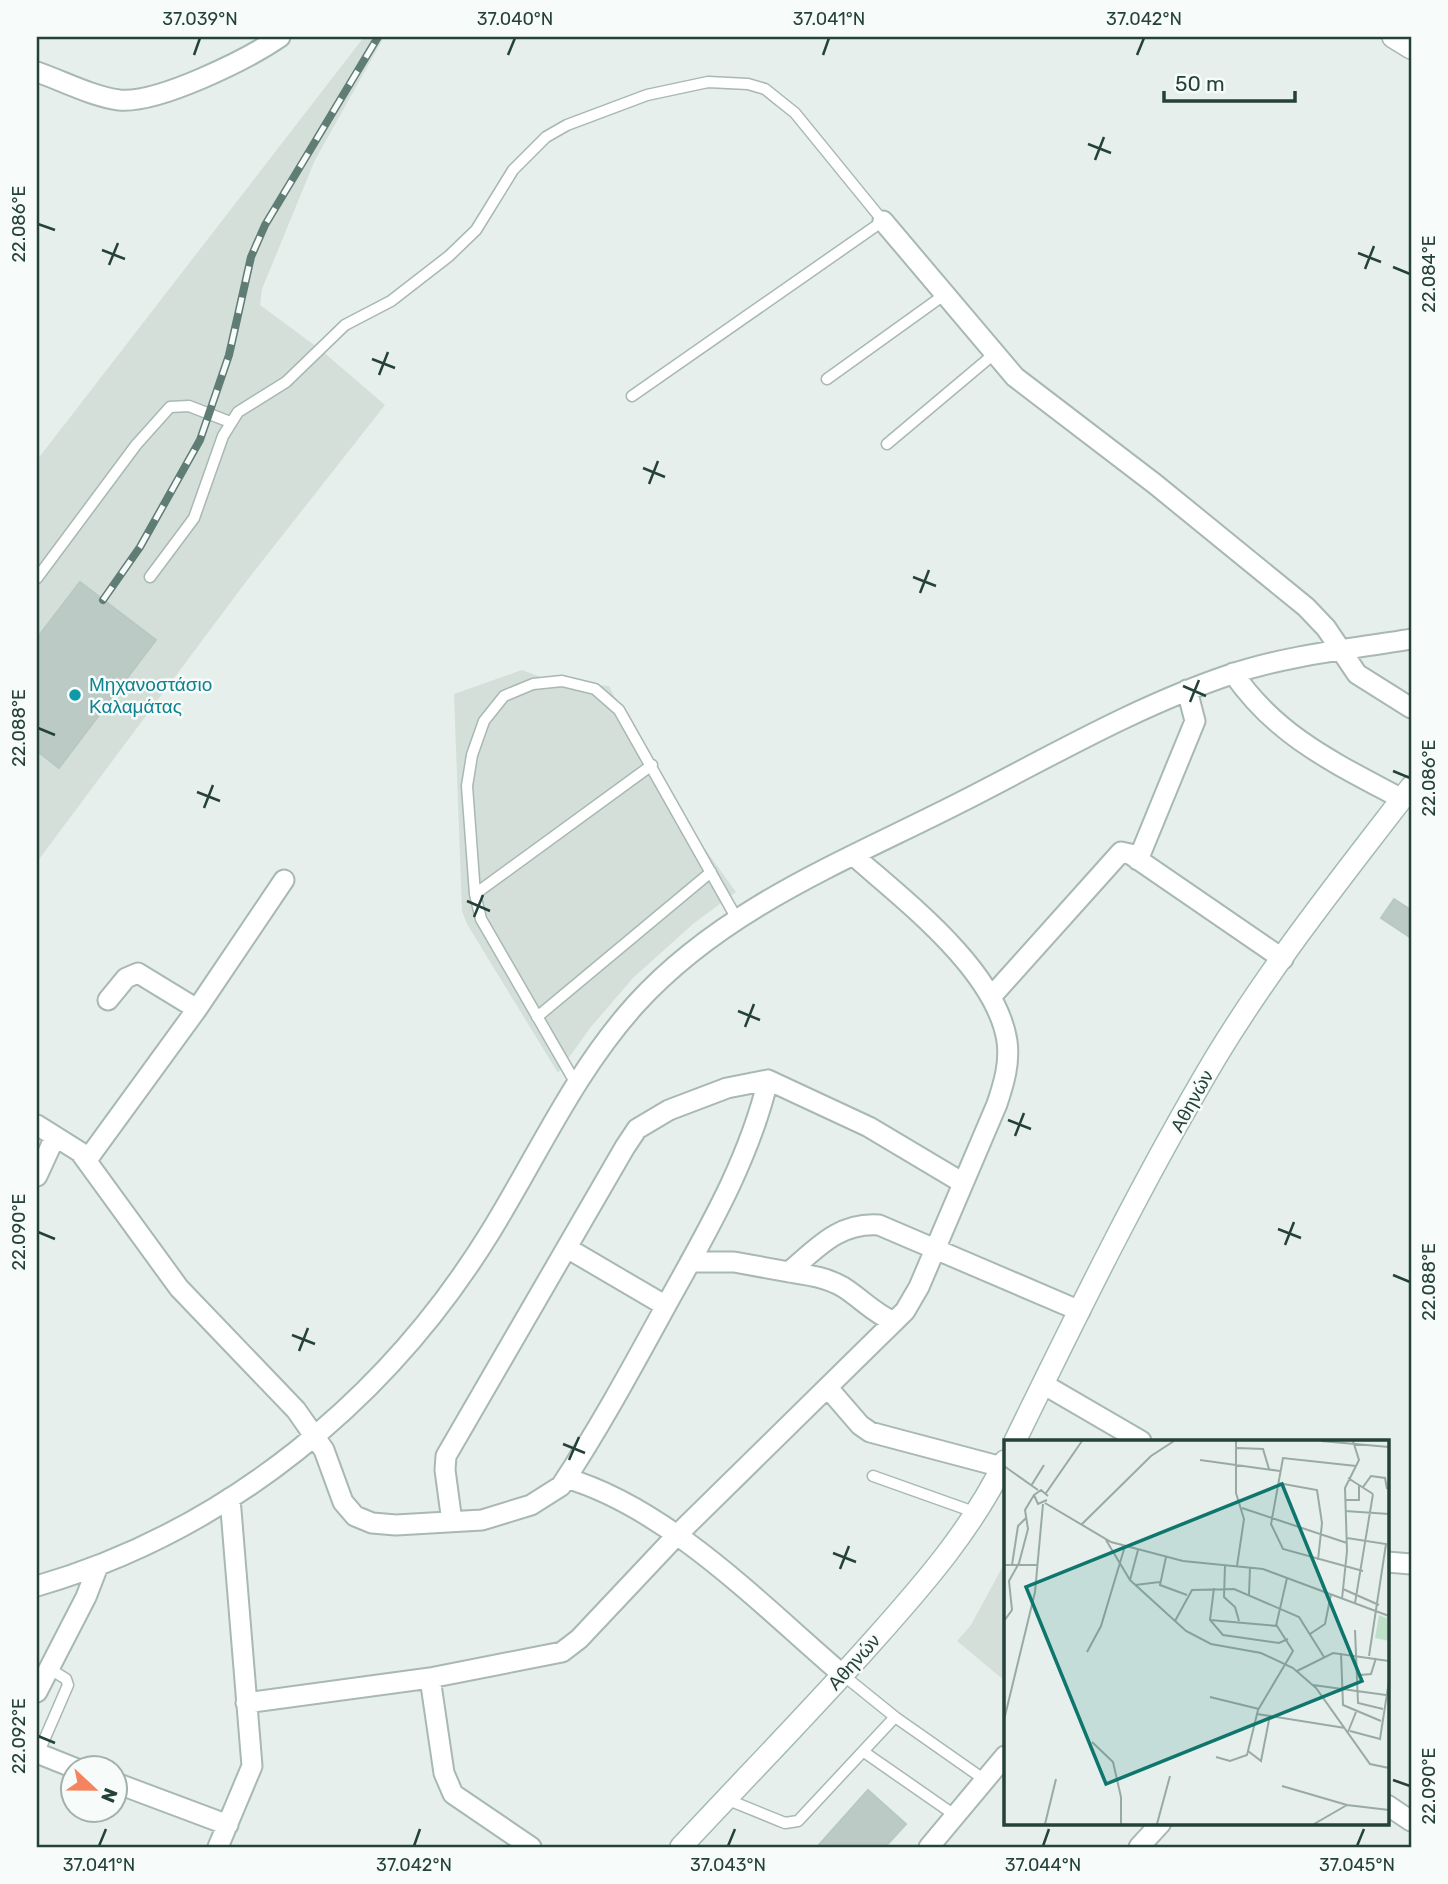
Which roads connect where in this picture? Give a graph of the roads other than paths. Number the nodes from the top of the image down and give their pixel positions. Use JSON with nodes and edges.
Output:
{"nodes":[{"id":1,"x":280,"y":37,"type":"edge"},
{"id":2,"x":1393,"y":37,"type":"edge"},
{"id":3,"x":1411,"y":48,"type":"edge"},
{"id":4,"x":37,"y":72,"type":"edge"},
{"id":5,"x":883,"y":221,"type":"junction"},
{"id":6,"x":944,"y":295,"type":"junction"},
{"id":7,"x":994,"y":354,"type":"junction"},
{"id":8,"x":827,"y":379,"type":"dead end"},
{"id":9,"x":632,"y":396,"type":"dead end"},
{"id":10,"x":230,"y":422,"type":"junction"},
{"id":11,"x":887,"y":444,"type":"dead end"},
{"id":12,"x":37,"y":578,"type":"edge"},
{"id":13,"x":150,"y":578,"type":"dead end"},
{"id":14,"x":1411,"y":639,"type":"edge"},
{"id":15,"x":1339,"y":651,"type":"junction"},
{"id":16,"x":1233,"y":673,"type":"junction"},
{"id":17,"x":1187,"y":690,"type":"junction"},
{"id":18,"x":1411,"y":708,"type":"edge"},
{"id":19,"x":652,"y":765,"type":"junction"},
{"id":20,"x":1406,"y":793,"type":"edge"},
{"id":21,"x":854,"y":856,"type":"junction"},
{"id":22,"x":1138,"y":860,"type":"junction"},
{"id":23,"x":711,"y":872,"type":"junction"},
{"id":24,"x":284,"y":880,"type":"dead end"},
{"id":25,"x":475,"y":894,"type":"junction"},
{"id":26,"x":737,"y":919,"type":"junction"},
{"id":27,"x":1283,"y":959,"type":"junction"},
{"id":28,"x":991,"y":997,"type":"junction"},
{"id":29,"x":108,"y":1000,"type":"dead end"},
{"id":30,"x":197,"y":1009,"type":"junction"},
{"id":31,"x":537,"y":1017,"type":"junction"},
{"id":32,"x":768,"y":1080,"type":"junction"},
{"id":33,"x":575,"y":1082,"type":"junction"},
{"id":34,"x":37,"y":1125,"type":"edge"},
{"id":35,"x":55,"y":1137,"type":"junction"},
{"id":36,"x":87,"y":1160,"type":"junction"},
{"id":37,"x":37,"y":1176,"type":"edge"},
{"id":38,"x":963,"y":1183,"type":"junction"},
{"id":39,"x":567,"y":1248,"type":"junction"},
{"id":40,"x":935,"y":1249,"type":"junction"},
{"id":41,"x":690,"y":1262,"type":"junction"},
{"id":42,"x":789,"y":1272,"type":"junction"},
{"id":43,"x":666,"y":1306,"type":"junction"},
{"id":44,"x":1080,"y":1311,"type":"junction"},
{"id":45,"x":894,"y":1322,"type":"junction"},
{"id":46,"x":1043,"y":1384,"type":"junction"},
{"id":47,"x":828,"y":1388,"type":"junction"},
{"id":48,"x":314,"y":1434,"type":"junction"},
{"id":49,"x":1015,"y":1440,"type":"edge"},
{"id":50,"x":1139,"y":1440,"type":"edge"},
{"id":51,"x":1004,"y":1464,"type":"edge"},
{"id":52,"x":873,"y":1476,"type":"dead end"},
{"id":53,"x":566,"y":1478,"type":"junction"},
{"id":54,"x":230,"y":1498,"type":"junction"},
{"id":55,"x":978,"y":1513,"type":"junction"},
{"id":56,"x":452,"y":1522,"type":"junction"},
{"id":57,"x":676,"y":1536,"type":"junction"},
{"id":58,"x":98,"y":1566,"type":"junction"},
{"id":59,"x":37,"y":1586,"type":"edge"},
{"id":60,"x":50,"y":1669,"type":"junction"},
{"id":61,"x":843,"y":1675,"type":"junction"},
{"id":62,"x":430,"y":1678,"type":"junction"},
{"id":63,"x":37,"y":1692,"type":"edge"},
{"id":64,"x":246,"y":1703,"type":"junction"},
{"id":65,"x":895,"y":1717,"type":"junction"},
{"id":66,"x":864,"y":1752,"type":"junction"},
{"id":67,"x":38,"y":1754,"type":"edge"},
{"id":68,"x":1004,"y":1756,"type":"edge"},
{"id":69,"x":60,"y":1762,"type":"edge"},
{"id":70,"x":985,"y":1780,"type":"junction"},
{"id":71,"x":130,"y":1788,"type":"edge"},
{"id":72,"x":726,"y":1799,"type":"junction"},
{"id":73,"x":1388,"y":1806,"type":"edge"},
{"id":74,"x":956,"y":1816,"type":"junction"},
{"id":75,"x":1411,"y":1821,"type":"edge"},
{"id":76,"x":228,"y":1825,"type":"junction"},
{"id":77,"x":1159,"y":1825,"type":"edge"},
{"id":78,"x":697,"y":1839,"type":"edge"},
{"id":79,"x":218,"y":1847,"type":"edge"},
{"id":80,"x":531,"y":1847,"type":"edge"},
{"id":81,"x":681,"y":1847,"type":"edge"},
{"id":82,"x":929,"y":1847,"type":"edge"},
{"id":83,"x":1139,"y":1847,"type":"edge"}],
"edges":[{"from":1,"to":4,"type":"street"},
{"from":2,"to":3,"type":"main road"},
{"from":5,"to":6,"type":"street"},
{"from":5,"to":9,"type":"lane"},
{"from":5,"to":10,"type":"lane"},
{"from":6,"to":7,"type":"street"},
{"from":6,"to":8,"type":"lane"},
{"from":7,"to":11,"type":"lane"},
{"from":7,"to":15,"type":"street"},
{"from":10,"to":12,"type":"lane"},
{"from":10,"to":13,"type":"lane"},
{"from":14,"to":15,"type":"street"},
{"from":15,"to":16,"type":"street"},
{"from":15,"to":18,"type":"street"},
{"from":16,"to":17,"type":"street"},
{"from":16,"to":20,"type":"street"},
{"from":17,"to":21,"type":"street"},
{"from":17,"to":22,"type":"street"},
{"from":19,"to":23,"type":"lane"},
{"from":19,"to":25,"type":"lane"},
{"from":19,"to":25,"type":"lane"},
{"from":20,"to":27,"type":"main road","name":"Αθηνών"},
{"from":21,"to":26,"type":"street"},
{"from":21,"to":28,"type":"street"},
{"from":22,"to":27,"type":"street"},
{"from":22,"to":28,"type":"street"},
{"from":23,"to":26,"type":"lane"},
{"from":23,"to":31,"type":"lane"},
{"from":24,"to":30,"type":"street"},
{"from":25,"to":31,"type":"lane"},
{"from":26,"to":33,"type":"street"},
{"from":27,"to":44,"type":"main road","name":"Αθηνών"},
{"from":28,"to":38,"type":"street"},
{"from":29,"to":30,"type":"street"},
{"from":30,"to":36,"type":"street"},
{"from":31,"to":33,"type":"lane"},
{"from":32,"to":38,"type":"street"},
{"from":32,"to":39,"type":"street"},
{"from":32,"to":41,"type":"street"},
{"from":33,"to":48,"type":"street"},
{"from":34,"to":35,"type":"street"},
{"from":35,"to":36,"type":"street"},
{"from":35,"to":37,"type":"street"},
{"from":36,"to":48,"type":"street"},
{"from":38,"to":40,"type":"street"},
{"from":39,"to":43,"type":"street"},
{"from":39,"to":56,"type":"street"},
{"from":40,"to":42,"type":"street"},
{"from":40,"to":44,"type":"street"},
{"from":40,"to":45,"type":"street"},
{"from":41,"to":42,"type":"street"},
{"from":41,"to":43,"type":"street"},
{"from":42,"to":45,"type":"street"},
{"from":43,"to":53,"type":"street"},
{"from":44,"to":46,"type":"main road","name":"Αθηνών"},
{"from":45,"to":47,"type":"street"},
{"from":46,"to":49,"type":"main road","name":"Αθηνών"},
{"from":46,"to":50,"type":"street"},
{"from":47,"to":51,"type":"street"},
{"from":47,"to":57,"type":"street"},
{"from":48,"to":54,"type":"street"},
{"from":48,"to":56,"type":"street"},
{"from":51,"to":55,"type":"main road","name":"Αθηνών"},
{"from":52,"to":55,"type":"lane"},
{"from":53,"to":56,"type":"street"},
{"from":53,"to":57,"type":"street"},
{"from":54,"to":58,"type":"street"},
{"from":54,"to":64,"type":"street"},
{"from":55,"to":61,"type":"main road","name":"Αθηνών"},
{"from":57,"to":61,"type":"street"},
{"from":57,"to":62,"type":"street"},
{"from":58,"to":59,"type":"street"},
{"from":58,"to":60,"type":"street"},
{"from":60,"to":63,"type":"street"},
{"from":60,"to":67,"type":"lane"},
{"from":61,"to":65,"type":"lane"},
{"from":61,"to":72,"type":"main road","name":"Αθηνών"},
{"from":62,"to":64,"type":"street"},
{"from":62,"to":80,"type":"street"},
{"from":64,"to":76,"type":"street"},
{"from":65,"to":66,"type":"lane"},
{"from":65,"to":70,"type":"lane"},
{"from":66,"to":72,"type":"lane"},
{"from":66,"to":74,"type":"lane"},
{"from":67,"to":69,"type":"street"},
{"from":68,"to":70,"type":"street"},
{"from":70,"to":74,"type":"street"},
{"from":71,"to":76,"type":"street"},
{"from":72,"to":78,"type":"main road","name":"Αθηνών"},
{"from":73,"to":75,"type":"street"},
{"from":74,"to":82,"type":"street"},
{"from":76,"to":79,"type":"street"},
{"from":77,"to":83,"type":"street"},
{"from":78,"to":81,"type":"main road","name":"Αθηνών"}]}
